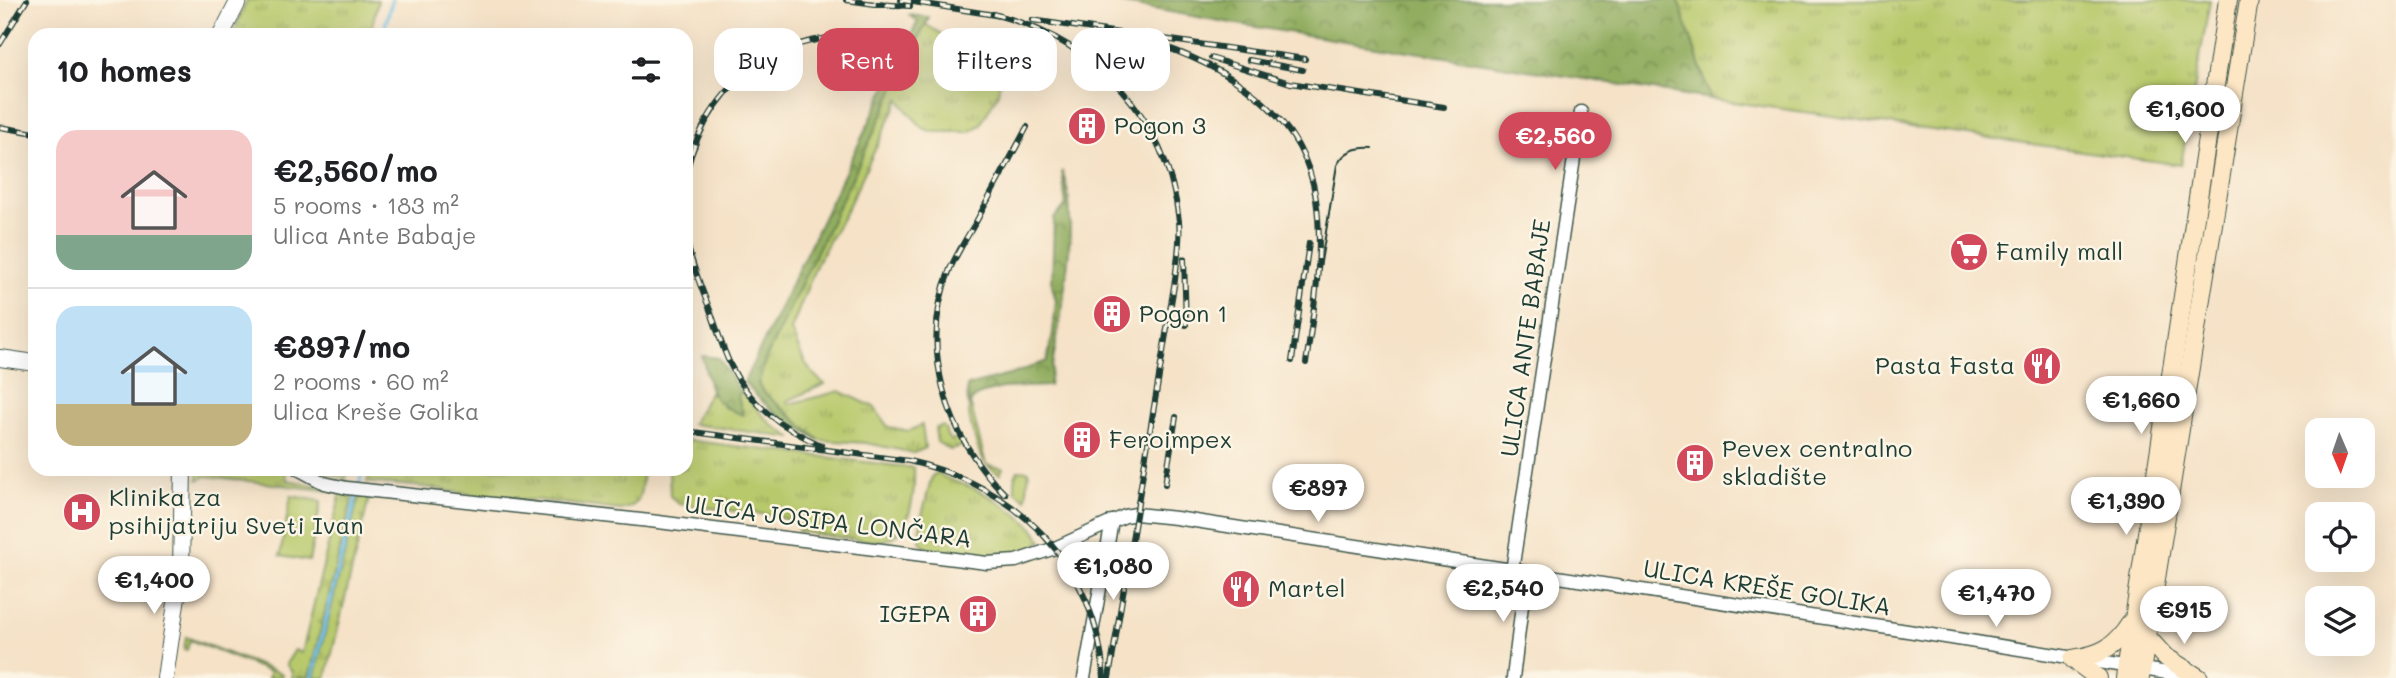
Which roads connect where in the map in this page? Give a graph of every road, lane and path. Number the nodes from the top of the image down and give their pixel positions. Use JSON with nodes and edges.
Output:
{"nodes":[{"id":1,"x":239,"y":0,"type":"edge"},
{"id":2,"x":2228,"y":0,"type":"edge"},
{"id":3,"x":2249,"y":0,"type":"edge"},
{"id":4,"x":225,"y":28,"type":"edge"},
{"id":5,"x":1581,"y":111,"type":"dead end"},
{"id":6,"x":0,"y":358,"type":"edge"},
{"id":7,"x":28,"y":362,"type":"edge"},
{"id":8,"x":183,"y":476,"type":"edge"},
{"id":9,"x":311,"y":476,"type":"edge"},
{"id":10,"x":1112,"y":521,"type":"junction"},
{"id":11,"x":1512,"y":571,"type":"junction"},
{"id":12,"x":1526,"y":573,"type":"junction"},
{"id":13,"x":2134,"y":618,"type":"junction"},
{"id":14,"x":2147,"y":638,"type":"junction"},
{"id":15,"x":2073,"y":659,"type":"junction"},
{"id":16,"x":2133,"y":673,"type":"edge"},
{"id":17,"x":164,"y":678,"type":"edge"},
{"id":18,"x":1084,"y":678,"type":"edge"},
{"id":19,"x":1513,"y":678,"type":"edge"},
{"id":20,"x":2098,"y":678,"type":"edge"},
{"id":21,"x":2199,"y":678,"type":"edge"}],
"edges":[{"from":1,"to":4,"type":"street"},
{"from":2,"to":13,"type":"main road"},
{"from":3,"to":14,"type":"main road"},
{"from":5,"to":11,"type":"street","name":"ULICA ANTE BABAJE"},
{"from":6,"to":7,"type":"street"},
{"from":8,"to":17,"type":"street"},
{"from":9,"to":10,"type":"street","name":"ULICA JOSIPA LONČARA"},
{"from":10,"to":11,"type":"street","name":"ULICA KREŠE GOLIKA"},
{"from":10,"to":18,"type":"street"},
{"from":11,"to":12,"type":"street","name":"ULICA KREŠE GOLIKA"},
{"from":12,"to":15,"type":"street","name":"ULICA KREŠE GOLIKA"},
{"from":12,"to":19,"type":"street"},
{"from":13,"to":15,"type":"main road"},
{"from":13,"to":16,"type":"main road"},
{"from":14,"to":16,"type":"main road"},
{"from":14,"to":21,"type":"main road"},
{"from":15,"to":16,"type":"street","name":"ULICA KREŠE GOLIKA"},
{"from":15,"to":20,"type":"main road"},
{"from":16,"to":21,"type":"street","name":"ULICA KREŠE GOLIKA"}]}
